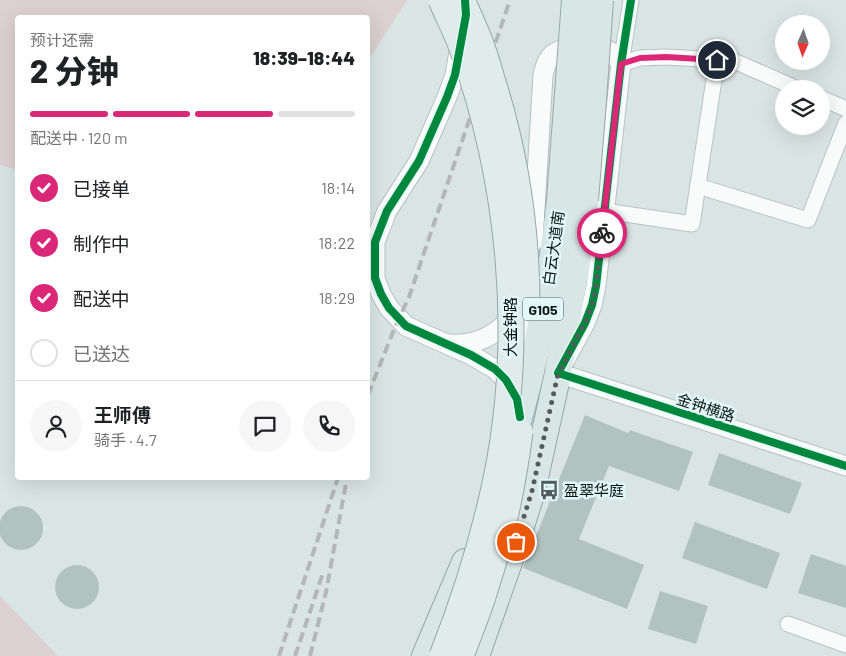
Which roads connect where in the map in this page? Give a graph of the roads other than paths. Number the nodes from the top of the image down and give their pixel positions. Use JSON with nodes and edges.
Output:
{"nodes":[{"id":1,"x":430,"y":0,"type":"edge"},
{"id":2,"x":441,"y":0,"type":"edge"},
{"id":3,"x":464,"y":0,"type":"edge"},
{"id":4,"x":575,"y":0,"type":"edge"},
{"id":5,"x":600,"y":0,"type":"edge"},
{"id":6,"x":631,"y":0,"type":"edge"},
{"id":7,"x":717,"y":60,"type":"junction"},
{"id":8,"x":621,"y":64,"type":"junction"},
{"id":9,"x":455,"y":74,"type":"junction"},
{"id":10,"x":777,"y":80,"type":"edge"},
{"id":11,"x":830,"y":102,"type":"edge"},
{"id":12,"x":846,"y":109,"type":"edge"},
{"id":13,"x":846,"y":123,"type":"edge"},
{"id":14,"x":698,"y":186,"type":"junction"},
{"id":15,"x":583,"y":204,"type":"junction"},
{"id":16,"x":529,"y":301,"type":"junction"},
{"id":17,"x":446,"y":344,"type":"junction"},
{"id":18,"x":558,"y":374,"type":"junction"},
{"id":19,"x":520,"y":417,"type":"junction"},
{"id":20,"x":846,"y":466,"type":"edge"},
{"id":21,"x":788,"y":624,"type":"dead end"},
{"id":22,"x":846,"y":645,"type":"edge"},
{"id":23,"x":425,"y":656,"type":"edge"},
{"id":24,"x":442,"y":656,"type":"edge"},
{"id":25,"x":461,"y":656,"type":"edge"},
{"id":26,"x":476,"y":656,"type":"edge"}],
"edges":[{"from":1,"to":9,"type":"street"},
{"from":2,"to":24,"type":"main road","name":"大金钟路","bridge":true},
{"from":3,"to":9,"type":"street"},
{"from":3,"to":25,"type":"main road","name":"大金钟路","bridge":true},
{"from":4,"to":15,"type":"highway","name":"白云大道南","number":"G105","bridge":true},
{"from":5,"to":15,"type":"highway","name":"白云大道南","number":"G105","bridge":true},
{"from":6,"to":8,"type":"street"},
{"from":7,"to":8,"type":"street"},
{"from":7,"to":10,"type":"street"},
{"from":7,"to":14,"type":"street"},
{"from":8,"to":15,"type":"street"},
{"from":8,"to":16,"type":"street"},
{"from":9,"to":17,"type":"street"},
{"from":11,"to":12,"type":"street"},
{"from":13,"to":14,"type":"street"},
{"from":14,"to":15,"type":"street"},
{"from":15,"to":18,"type":"highway","name":"白云大道南","number":"G105"},
{"from":15,"to":19,"type":"highway","name":"白云大道南","number":"G105"},
{"from":16,"to":17,"type":"street"},
{"from":16,"to":19,"type":"street"},
{"from":17,"to":19,"type":"street"},
{"from":18,"to":20,"type":"street","name":"金钟横路"},
{"from":18,"to":26,"type":"highway","name":"白云大道南","number":"G105"},
{"from":19,"to":23,"type":"highway","name":"白云大道南","number":"G105"},
{"from":21,"to":22,"type":"street"}]}
